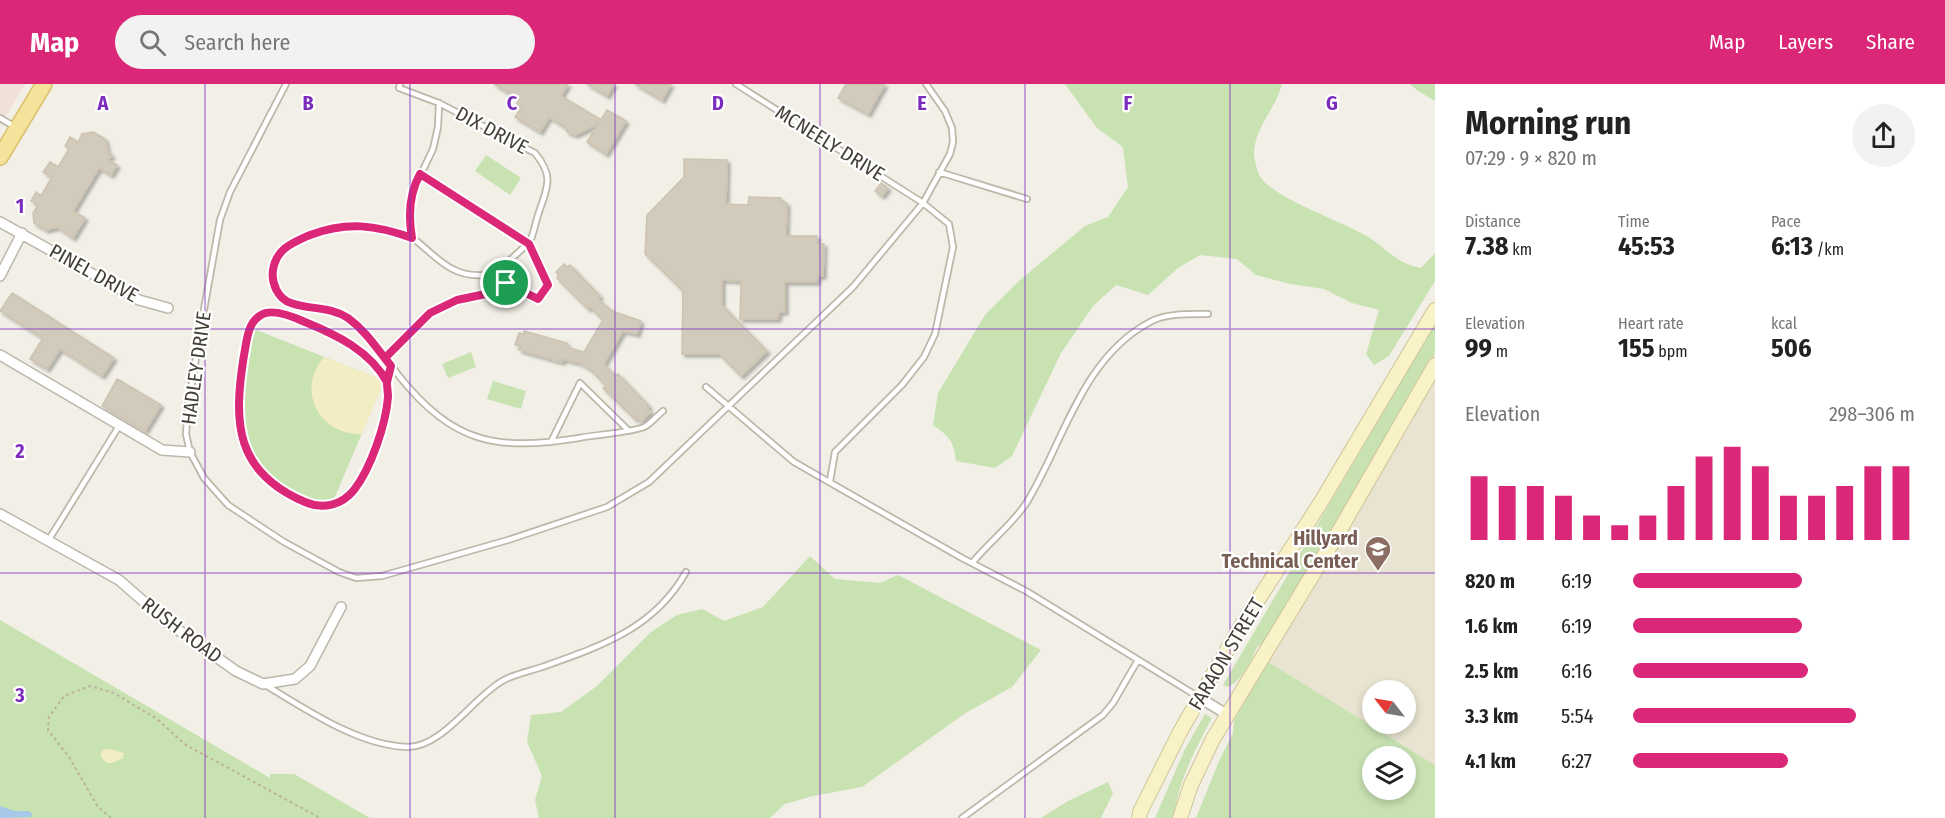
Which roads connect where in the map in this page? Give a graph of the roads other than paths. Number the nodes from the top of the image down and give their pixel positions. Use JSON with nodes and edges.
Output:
{"nodes":[{"id":1,"x":44,"y":84,"type":"edge"},
{"id":2,"x":286,"y":84,"type":"edge"},
{"id":3,"x":735,"y":84,"type":"edge"},
{"id":4,"x":926,"y":84,"type":"edge"},
{"id":5,"x":400,"y":86,"type":"edge"},
{"id":6,"x":439,"y":103,"type":"junction"},
{"id":7,"x":0,"y":118,"type":"edge"},
{"id":8,"x":18,"y":128,"type":"junction"},
{"id":9,"x":0,"y":158,"type":"edge"},
{"id":10,"x":939,"y":172,"type":"junction"},
{"id":11,"x":420,"y":174,"type":"junction"},
{"id":12,"x":1027,"y":199,"type":"dead end"},
{"id":13,"x":924,"y":203,"type":"junction"},
{"id":14,"x":0,"y":222,"type":"edge"},
{"id":15,"x":22,"y":233,"type":"junction"},
{"id":16,"x":412,"y":238,"type":"junction"},
{"id":17,"x":529,"y":244,"type":"junction"},
{"id":18,"x":493,"y":274,"type":"junction"},
{"id":19,"x":0,"y":276,"type":"edge"},
{"id":20,"x":506,"y":283,"type":"junction"},
{"id":21,"x":168,"y":308,"type":"dead end"},
{"id":22,"x":1435,"y":310,"type":"edge"},
{"id":23,"x":1208,"y":314,"type":"dead end"},
{"id":24,"x":0,"y":355,"type":"edge"},
{"id":25,"x":385,"y":358,"type":"junction"},
{"id":26,"x":1435,"y":365,"type":"edge"},
{"id":27,"x":391,"y":366,"type":"junction"},
{"id":28,"x":387,"y":382,"type":"junction"},
{"id":29,"x":706,"y":387,"type":"dead end"},
{"id":30,"x":729,"y":406,"type":"junction"},
{"id":31,"x":663,"y":411,"type":"dead end"},
{"id":32,"x":120,"y":425,"type":"junction"},
{"id":33,"x":628,"y":430,"type":"junction"},
{"id":34,"x":551,"y":442,"type":"junction"},
{"id":35,"x":190,"y":452,"type":"junction"},
{"id":36,"x":830,"y":481,"type":"junction"},
{"id":37,"x":0,"y":514,"type":"edge"},
{"id":38,"x":48,"y":541,"type":"junction"},
{"id":39,"x":972,"y":563,"type":"junction"},
{"id":40,"x":686,"y":572,"type":"dead end"},
{"id":41,"x":341,"y":607,"type":"dead end"},
{"id":42,"x":1138,"y":660,"type":"junction"},
{"id":43,"x":263,"y":684,"type":"junction"},
{"id":44,"x":1200,"y":698,"type":"junction"},
{"id":45,"x":1228,"y":715,"type":"junction"},
{"id":46,"x":962,"y":818,"type":"edge"},
{"id":47,"x":1139,"y":818,"type":"edge"},
{"id":48,"x":1180,"y":818,"type":"edge"}],
"edges":[{"from":1,"to":8,"type":"main road"},
{"from":2,"to":35,"type":"lane","name":"HADLEY DRIVE"},
{"from":3,"to":13,"type":"lane","name":"MCNEELY DRIVE"},
{"from":4,"to":10,"type":"lane"},
{"from":5,"to":6,"type":"lane","name":"DIX DRIVE"},
{"from":6,"to":11,"type":"lane"},
{"from":6,"to":17,"type":"lane","name":"DIX DRIVE"},
{"from":7,"to":8,"type":"lane"},
{"from":8,"to":9,"type":"main road"},
{"from":10,"to":12,"type":"lane"},
{"from":10,"to":13,"type":"lane"},
{"from":11,"to":16,"type":"lane"},
{"from":11,"to":17,"type":"lane"},
{"from":13,"to":30,"type":"lane"},
{"from":13,"to":36,"type":"lane","name":"MCNEELY DRIVE"},
{"from":14,"to":15,"type":"street"},
{"from":15,"to":19,"type":"street"},
{"from":15,"to":21,"type":"street","name":"PINEL DRIVE"},
{"from":16,"to":18,"type":"lane"},
{"from":16,"to":25,"type":"lane"},
{"from":17,"to":18,"type":"lane"},
{"from":17,"to":20,"type":"lane"},
{"from":18,"to":20,"type":"lane"},
{"from":20,"to":25,"type":"lane"},
{"from":22,"to":44,"type":"main road","name":"FARAON STREET"},
{"from":23,"to":39,"type":"lane"},
{"from":24,"to":32,"type":"street","name":"HADLEY DRIVE"},
{"from":25,"to":27,"type":"lane"},
{"from":26,"to":45,"type":"main road","name":"FARAON STREET"},
{"from":27,"to":28,"type":"lane"},
{"from":27,"to":34,"type":"lane"},
{"from":28,"to":28,"type":"lane"},
{"from":29,"to":30,"type":"lane"},
{"from":30,"to":35,"type":"lane"},
{"from":30,"to":36,"type":"lane"},
{"from":31,"to":33,"type":"lane"},
{"from":32,"to":35,"type":"street","name":"HADLEY DRIVE"},
{"from":32,"to":38,"type":"lane"},
{"from":33,"to":34,"type":"lane"},
{"from":33,"to":34,"type":"lane"},
{"from":36,"to":39,"type":"lane"},
{"from":37,"to":38,"type":"street","name":"RUSH ROAD"},
{"from":38,"to":43,"type":"street","name":"RUSH ROAD"},
{"from":39,"to":42,"type":"lane"},
{"from":40,"to":43,"type":"lane"},
{"from":41,"to":43,"type":"street"},
{"from":42,"to":44,"type":"lane"},
{"from":42,"to":46,"type":"lane"},
{"from":44,"to":45,"type":"street"},
{"from":44,"to":47,"type":"main road","name":"FARAON STREET"},
{"from":45,"to":48,"type":"main road","name":"FARAON STREET"}]}
